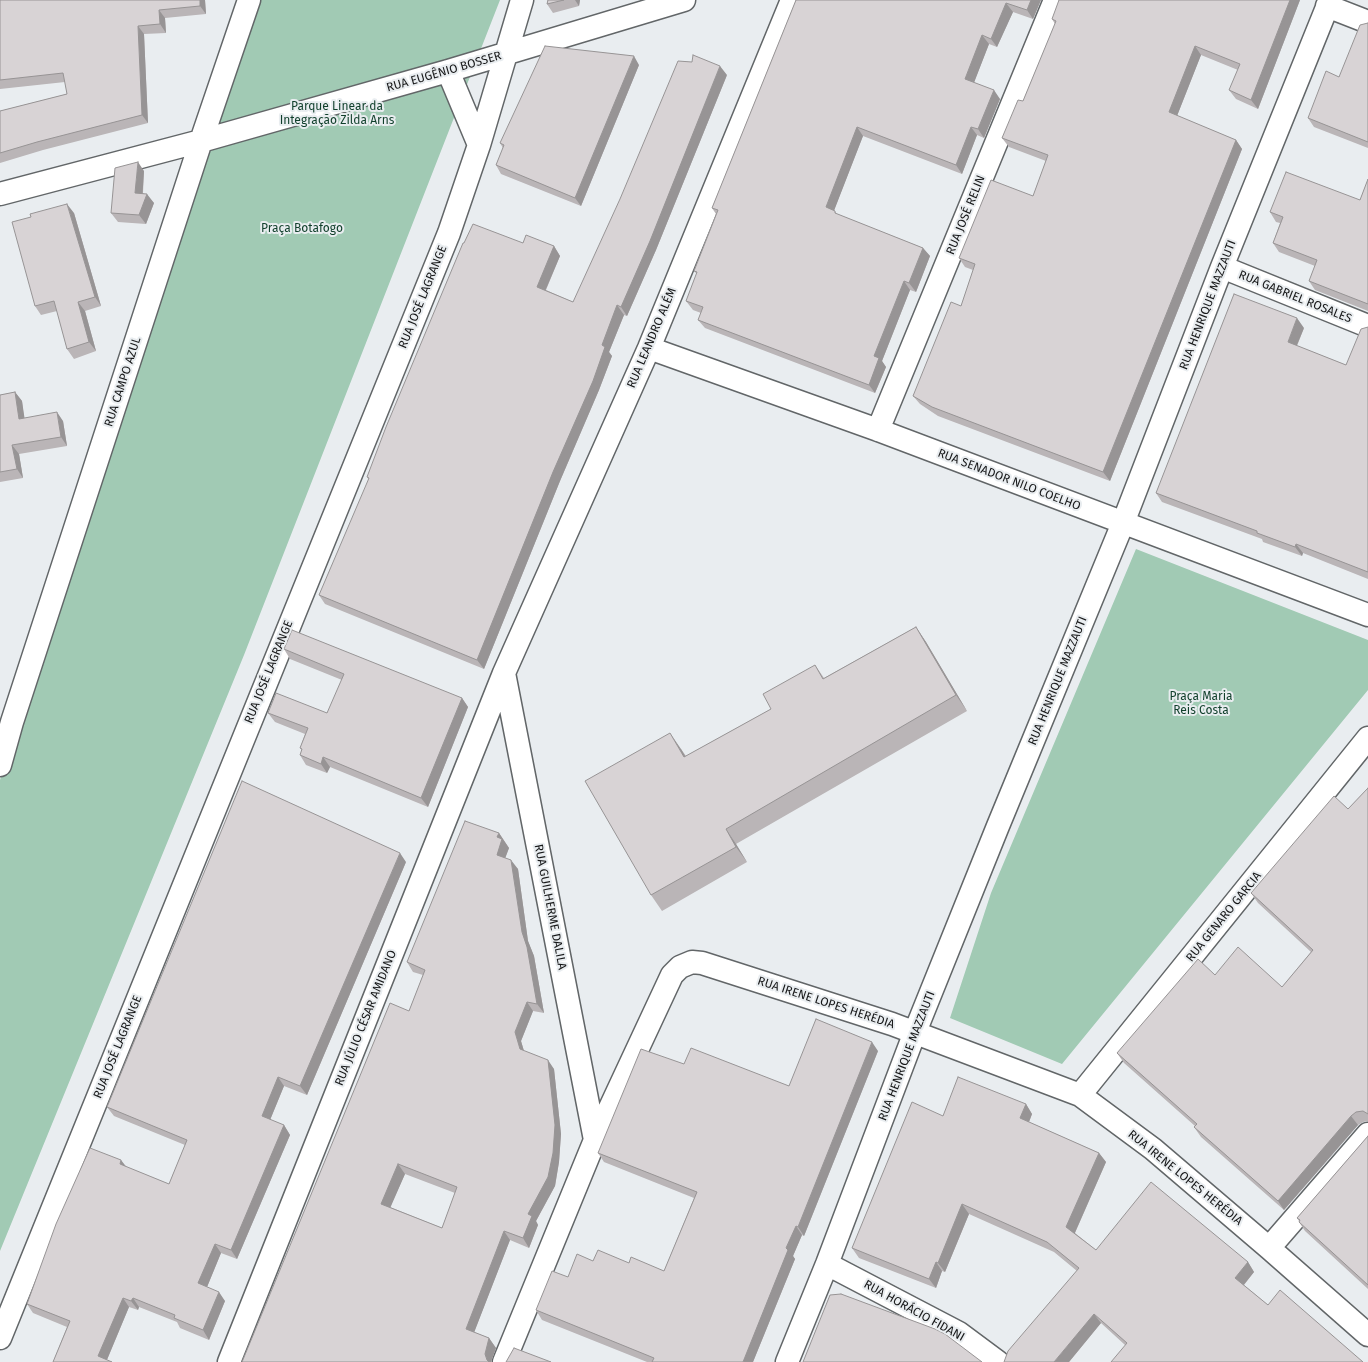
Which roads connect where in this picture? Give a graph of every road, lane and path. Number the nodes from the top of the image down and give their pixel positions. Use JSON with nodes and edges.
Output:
{"nodes":[{"id":1,"x":249,"y":0,"type":"edge"},
{"id":2,"x":522,"y":0,"type":"edge"},
{"id":3,"x":684,"y":0,"type":"edge"},
{"id":4,"x":792,"y":0,"type":"edge"},
{"id":5,"x":1054,"y":0,"type":"edge"},
{"id":6,"x":1329,"y":3,"type":"edge"},
{"id":7,"x":1368,"y":22,"type":"edge"},
{"id":8,"x":506,"y":53,"type":"junction"},
{"id":9,"x":448,"y":71,"type":"junction"},
{"id":10,"x":201,"y":141,"type":"junction"},
{"id":11,"x":479,"y":145,"type":"junction"},
{"id":12,"x":0,"y":194,"type":"edge"},
{"id":13,"x":1222,"y":267,"type":"junction"},
{"id":14,"x":1368,"y":326,"type":"edge"},
{"id":15,"x":649,"y":348,"type":"junction"},
{"id":16,"x":878,"y":430,"type":"junction"},
{"id":17,"x":1123,"y":523,"type":"junction"},
{"id":18,"x":1368,"y":615,"type":"edge"},
{"id":19,"x":504,"y":673,"type":"junction"},
{"id":20,"x":1368,"y":738,"type":"edge"},
{"id":21,"x":0,"y":765,"type":"edge"},
{"id":22,"x":915,"y":1032,"type":"junction"},
{"id":23,"x":1080,"y":1095,"type":"junction"},
{"id":24,"x":1368,"y":1134,"type":"edge"},
{"id":25,"x":596,"y":1140,"type":"junction"},
{"id":26,"x":1269,"y":1248,"type":"junction"},
{"id":27,"x":827,"y":1264,"type":"junction"},
{"id":28,"x":1368,"y":1335,"type":"edge"},
{"id":29,"x":0,"y":1338,"type":"edge"},
{"id":30,"x":229,"y":1362,"type":"edge"},
{"id":31,"x":504,"y":1362,"type":"edge"},
{"id":32,"x":787,"y":1362,"type":"edge"},
{"id":33,"x":998,"y":1362,"type":"edge"}],
"edges":[{"from":1,"to":10,"type":"street","name":"RUA CAMPO AZUL"},
{"from":2,"to":8,"type":"street","name":"RUA JOSÉ LAGRANGE"},
{"from":3,"to":8,"type":"street","name":"RUA EUGÊNIO BOSSER"},
{"from":4,"to":15,"type":"street","name":"RUA LEANDRO ALÉM"},
{"from":5,"to":16,"type":"street","name":"RUA JOSÉ RELIN"},
{"from":6,"to":7,"type":"street"},
{"from":6,"to":13,"type":"street","name":"RUA HENRIQUE MAZZAUTI"},
{"from":8,"to":9,"type":"street","name":"RUA EUGÊNIO BOSSER"},
{"from":8,"to":11,"type":"street","name":"RUA JOSÉ LAGRANGE"},
{"from":9,"to":10,"type":"street","name":"RUA EUGÊNIO BOSSER"},
{"from":9,"to":11,"type":"street"},
{"from":10,"to":12,"type":"street","name":"RUA EUGÊNIO BOSSER"},
{"from":10,"to":21,"type":"street","name":"RUA CAMPO AZUL"},
{"from":11,"to":29,"type":"street","name":"RUA JOSÉ LAGRANGE"},
{"from":13,"to":14,"type":"street","name":"RUA GABRIEL ROSALES"},
{"from":13,"to":17,"type":"street","name":"RUA HENRIQUE MAZZAUTI"},
{"from":15,"to":16,"type":"street","name":"RUA SENADOR NILO COELHO"},
{"from":15,"to":19,"type":"street","name":"RUA LEANDRO ALÉM"},
{"from":16,"to":17,"type":"street","name":"RUA SENADOR NILO COELHO"},
{"from":17,"to":18,"type":"street","name":"RUA SENADOR NILO COELHO"},
{"from":17,"to":22,"type":"street","name":"RUA HENRIQUE MAZZAUTI"},
{"from":19,"to":25,"type":"street","name":"RUA GUILHERME DALILA"},
{"from":19,"to":30,"type":"street","name":"RUA JÚLIO CÉSAR AMIDANO"},
{"from":20,"to":23,"type":"street","name":"RUA GENARO GARCIA"},
{"from":22,"to":23,"type":"street","name":"RUA IRENE LOPES HERÉDIA"},
{"from":22,"to":25,"type":"street","name":"RUA IRENE LOPES HERÉDIA"},
{"from":22,"to":27,"type":"street","name":"RUA HENRIQUE MAZZAUTI"},
{"from":23,"to":26,"type":"street","name":"RUA IRENE LOPES HERÉDIA"},
{"from":24,"to":26,"type":"street"},
{"from":25,"to":31,"type":"street","name":"RUA IRENE LOPES HERÉDIA"},
{"from":26,"to":28,"type":"street","name":"RUA IRENE LOPES HERÉDIA"},
{"from":27,"to":32,"type":"street","name":"RUA HENRIQUE MAZZAUTI"},
{"from":27,"to":33,"type":"street","name":"RUA HORÁCIO FIDANI"}]}
